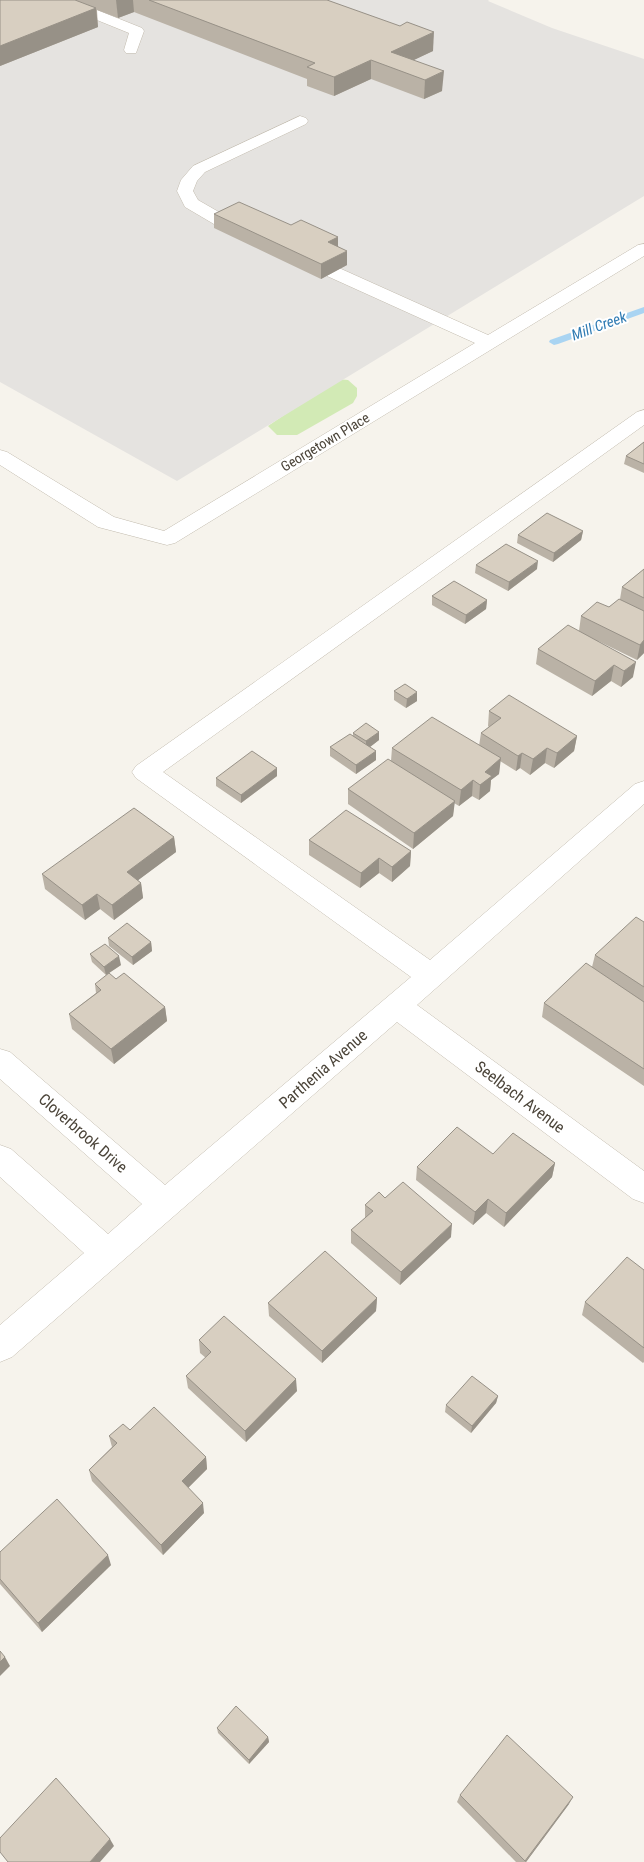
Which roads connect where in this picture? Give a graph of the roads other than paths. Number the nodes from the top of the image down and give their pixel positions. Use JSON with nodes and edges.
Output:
{"nodes":[{"id":1,"x":60,"y":0,"type":"edge"},
{"id":2,"x":131,"y":50,"type":"dead end"},
{"id":3,"x":300,"y":121,"type":"dead end"},
{"id":4,"x":225,"y":223,"type":"edge"},
{"id":5,"x":644,"y":249,"type":"edge"},
{"id":6,"x":333,"y":272,"type":"edge"},
{"id":7,"x":490,"y":343,"type":"junction"},
{"id":8,"x":644,"y":416,"type":"edge"},
{"id":9,"x":0,"y":456,"type":"edge"},
{"id":10,"x":644,"y":790,"type":"edge"},
{"id":11,"x":431,"y":976,"type":"junction"},
{"id":12,"x":396,"y":1005,"type":"junction"},
{"id":13,"x":0,"y":1061,"type":"edge"},
{"id":14,"x":0,"y":1158,"type":"edge"},
{"id":15,"x":644,"y":1190,"type":"edge"},
{"id":16,"x":165,"y":1205,"type":"junction"},
{"id":17,"x":108,"y":1254,"type":"junction"},
{"id":18,"x":0,"y":1346,"type":"edge"}],
"edges":[{"from":1,"to":2,"type":"street"},
{"from":3,"to":4,"type":"street"},
{"from":5,"to":7,"type":"street","name":"Georgetown Place"},
{"from":6,"to":7,"type":"street"},
{"from":7,"to":9,"type":"street","name":"Georgetown Place"},
{"from":8,"to":11,"type":"street"},
{"from":10,"to":11,"type":"street","name":"Parthenia Avenue"},
{"from":11,"to":12,"type":"street","name":"Parthenia Avenue"},
{"from":12,"to":15,"type":"street","name":"Seelbach Avenue"},
{"from":12,"to":16,"type":"street","name":"Parthenia Avenue"},
{"from":13,"to":16,"type":"street","name":"Cloverbrook Drive"},
{"from":14,"to":17,"type":"street"},
{"from":16,"to":17,"type":"street","name":"Parthenia Avenue"},
{"from":17,"to":18,"type":"street","name":"Parthenia Avenue"}]}
